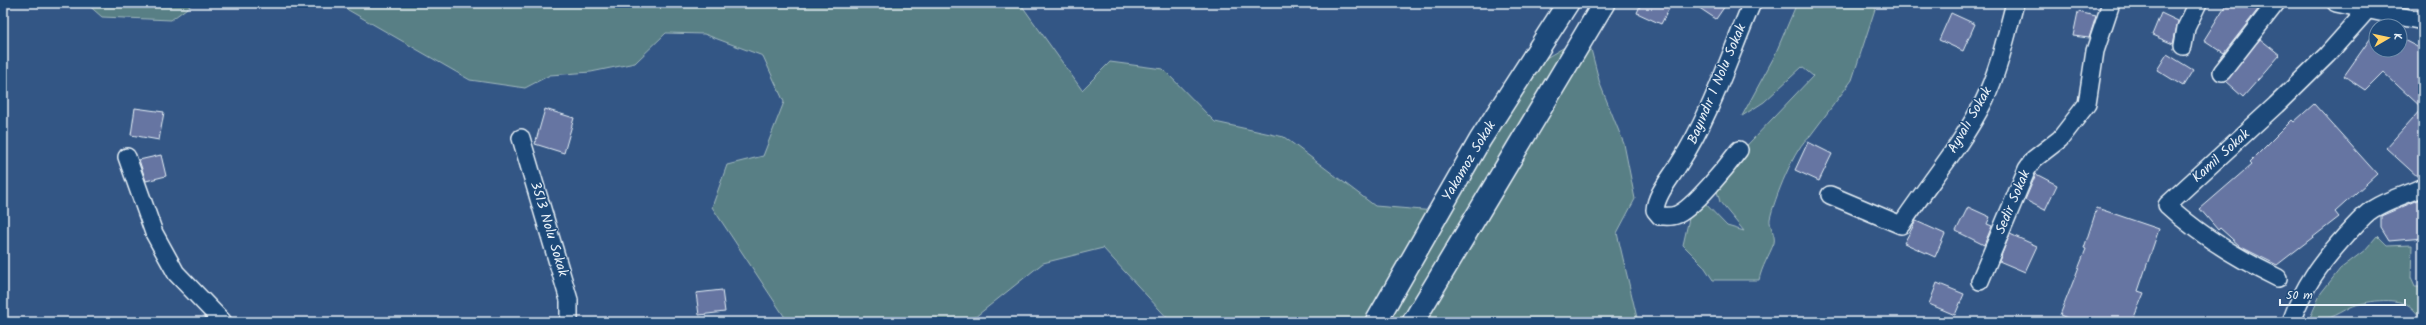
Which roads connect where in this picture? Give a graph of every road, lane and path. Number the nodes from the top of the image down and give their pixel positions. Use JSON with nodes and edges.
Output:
{"nodes":[{"id":1,"x":1568,"y":3,"type":"edge"},
{"id":2,"x":1604,"y":3,"type":"edge"},
{"id":3,"x":1752,"y":3,"type":"edge"},
{"id":4,"x":2015,"y":3,"type":"edge"},
{"id":5,"x":2111,"y":3,"type":"edge"},
{"id":6,"x":2198,"y":3,"type":"edge"},
{"id":7,"x":2276,"y":3,"type":"edge"},
{"id":8,"x":2336,"y":3,"type":"edge"},
{"id":9,"x":2394,"y":9,"type":"edge"},
{"id":10,"x":2367,"y":10,"type":"junction"},
{"id":11,"x":2423,"y":21,"type":"edge"},
{"id":12,"x":2183,"y":46,"type":"dead end"},
{"id":13,"x":2222,"y":72,"type":"dead end"},
{"id":14,"x":521,"y":138,"type":"dead end"},
{"id":15,"x":1739,"y":150,"type":"dead end"},
{"id":16,"x":127,"y":157,"type":"dead end"},
{"id":17,"x":2423,"y":187,"type":"edge"},
{"id":18,"x":1830,"y":195,"type":"dead end"},
{"id":19,"x":2278,"y":278,"type":"dead end"},
{"id":20,"x":1980,"y":281,"type":"dead end"},
{"id":21,"x":2291,"y":321,"type":"edge"},
{"id":22,"x":223,"y":322,"type":"edge"},
{"id":23,"x":569,"y":322,"type":"edge"},
{"id":24,"x":1376,"y":322,"type":"edge"},
{"id":25,"x":1413,"y":322,"type":"edge"}],
"edges":[{"from":1,"to":24,"type":"main road","name":"Yakamoz Sokak"},
{"from":2,"to":25,"type":"main road"},
{"from":3,"to":15,"type":"street","name":"Bayındır 1 Nolu Sokak"},
{"from":4,"to":18,"type":"street","name":"Ayvalı Sokak"},
{"from":5,"to":20,"type":"street","name":"Sedir Sokak"},
{"from":6,"to":12,"type":"street"},
{"from":7,"to":13,"type":"street"},
{"from":8,"to":10,"type":"street"},
{"from":9,"to":10,"type":"street"},
{"from":9,"to":11,"type":"street"},
{"from":10,"to":19,"type":"street","name":"Kamil Sokak"},
{"from":14,"to":23,"type":"street","name":"3513 Nolu Sokak"},
{"from":16,"to":22,"type":"street"},
{"from":17,"to":21,"type":"street"}]}
